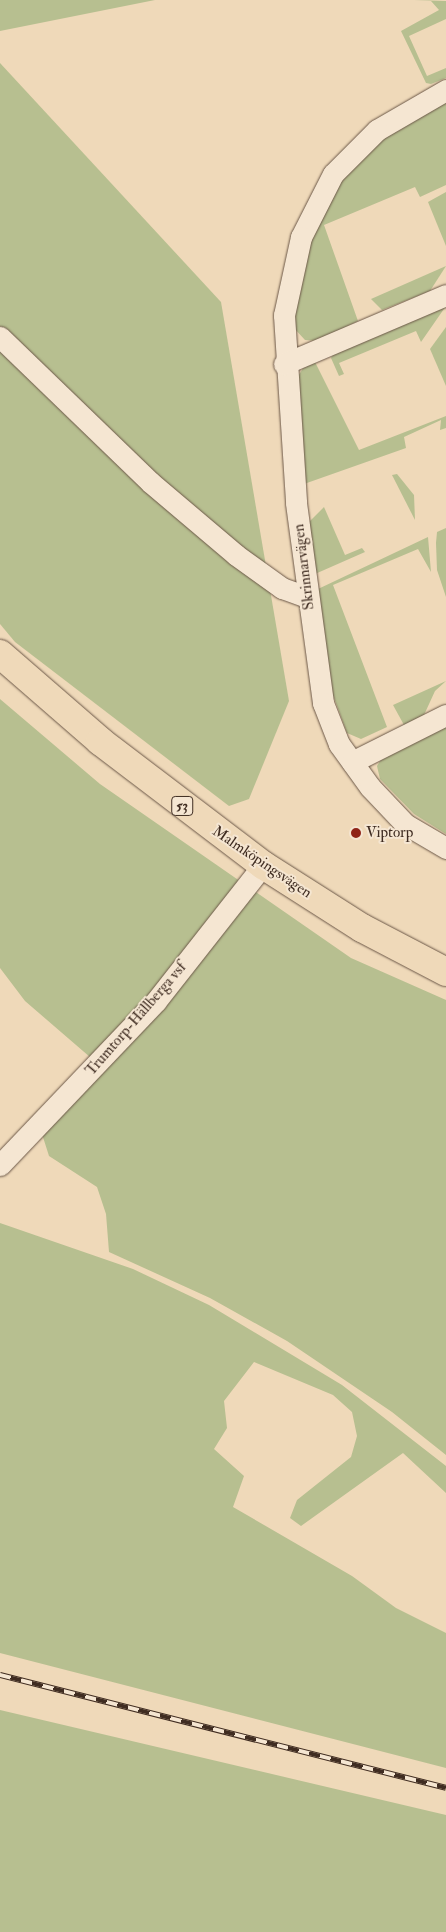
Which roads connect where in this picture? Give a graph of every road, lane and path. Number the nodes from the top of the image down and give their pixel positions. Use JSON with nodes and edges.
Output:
{"nodes":[{"id":1,"x":446,"y":90,"type":"edge"},
{"id":2,"x":446,"y":295,"type":"edge"},
{"id":3,"x":0,"y":337,"type":"edge"},
{"id":4,"x":284,"y":364,"type":"junction"},
{"id":5,"x":307,"y":597,"type":"junction"},
{"id":6,"x":0,"y":654,"type":"edge"},
{"id":7,"x":446,"y":715,"type":"edge"},
{"id":8,"x":352,"y":762,"type":"junction"},
{"id":9,"x":446,"y":848,"type":"edge"},
{"id":10,"x":263,"y":865,"type":"junction"},
{"id":11,"x":446,"y":955,"type":"edge"},
{"id":12,"x":446,"y":961,"type":"edge"},
{"id":13,"x":446,"y":972,"type":"edge"},
{"id":14,"x":0,"y":1165,"type":"edge"}],
"edges":[{"from":1,"to":4,"type":"street","name":"Skrinnarvägen"},
{"from":2,"to":4,"type":"street"},
{"from":3,"to":5,"type":"street"},
{"from":4,"to":5,"type":"street","name":"Skrinnarvägen"},
{"from":5,"to":8,"type":"street","name":"Skrinnarvägen"},
{"from":6,"to":10,"type":"main road","name":"Malmköpingsvägen","number":"53"},
{"from":7,"to":8,"type":"street"},
{"from":8,"to":9,"type":"street","name":"Skrinnarvägen"},
{"from":10,"to":13,"type":"main road","name":"Malmköpingsvägen","number":"53"},
{"from":10,"to":14,"type":"street","name":"Trumtorp-Hällberga vsf"},
{"from":11,"to":12,"type":"street"}]}
